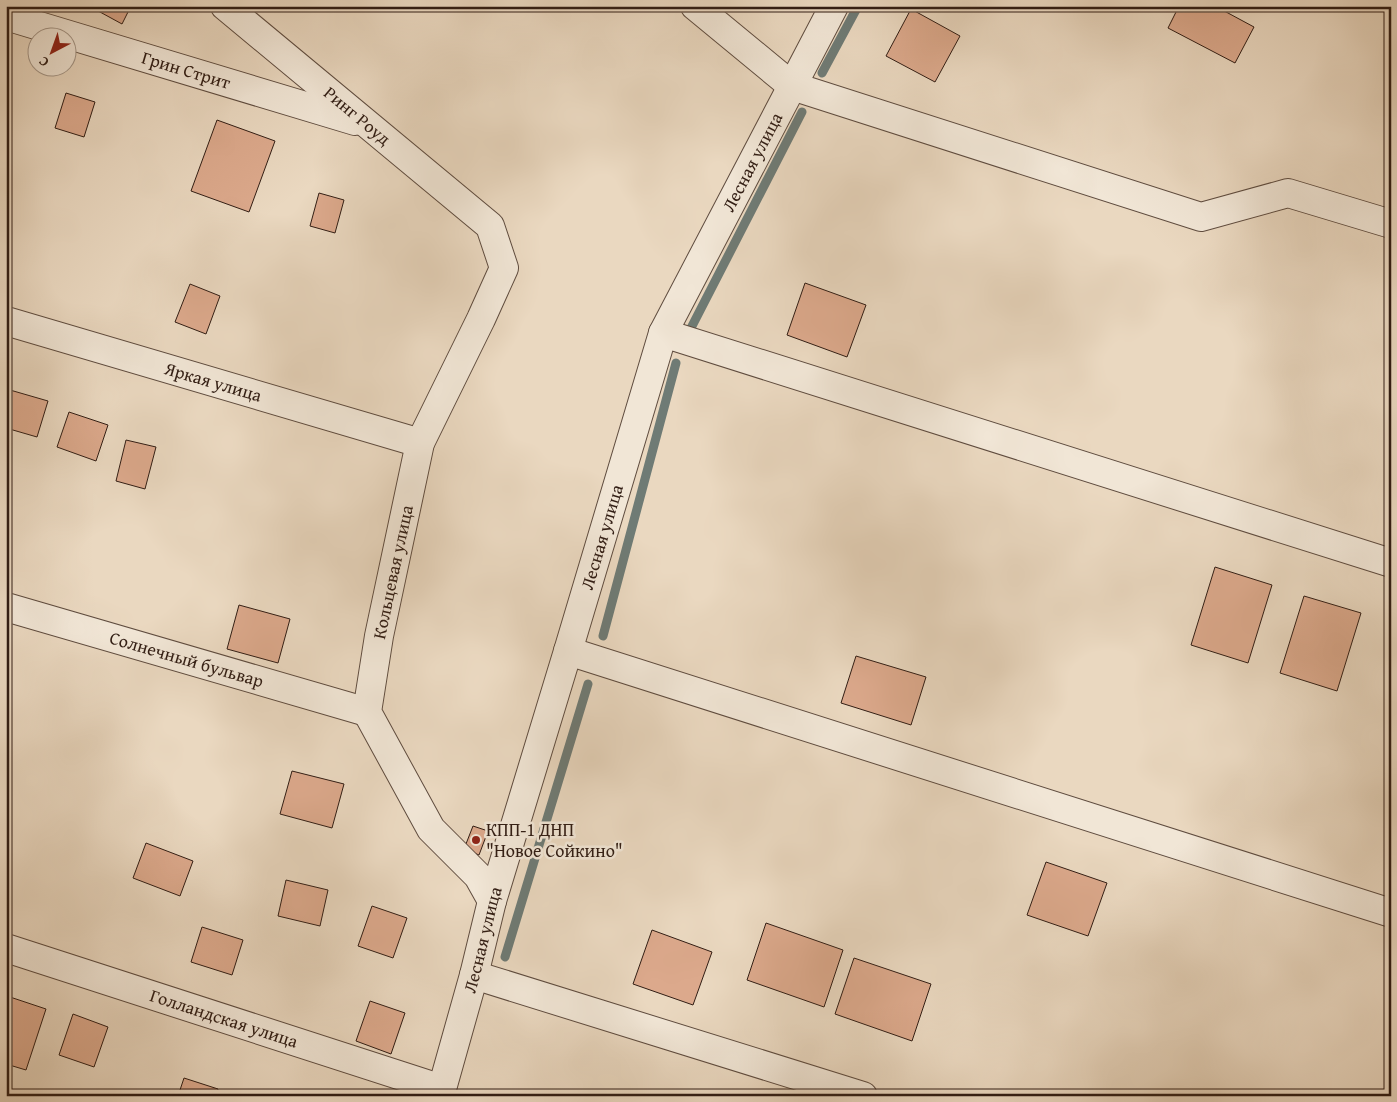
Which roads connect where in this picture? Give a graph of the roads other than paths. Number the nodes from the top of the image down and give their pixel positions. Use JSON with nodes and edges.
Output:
{"nodes":[{"id":1,"x":224,"y":6,"type":"edge"},
{"id":2,"x":695,"y":6,"type":"edge"},
{"id":3,"x":834,"y":6,"type":"edge"},
{"id":4,"x":6,"y":16,"type":"edge"},
{"id":5,"x":792,"y":86,"type":"junction"},
{"id":6,"x":366,"y":124,"type":"junction"},
{"id":7,"x":1391,"y":224,"type":"edge"},
{"id":8,"x":490,"y":226,"type":"joint"},
{"id":9,"x":6,"y":321,"type":"edge"},
{"id":10,"x":664,"y":333,"type":"junction"},
{"id":11,"x":420,"y":443,"type":"junction"},
{"id":12,"x":1391,"y":563,"type":"edge"},
{"id":13,"x":6,"y":607,"type":"edge"},
{"id":14,"x":568,"y":651,"type":"junction"},
{"id":15,"x":367,"y":712,"type":"junction"},
{"id":16,"x":492,"y":900,"type":"junction"},
{"id":17,"x":1391,"y":914,"type":"edge"},
{"id":18,"x":6,"y":948,"type":"edge"},
{"id":19,"x":474,"y":976,"type":"junction"},
{"id":20,"x":441,"y":1092,"type":"edge"},
{"id":21,"x":863,"y":1096,"type":"edge"}],
"edges":[{"from":1,"to":6,"type":"street","name":"Ринг Роуд"},
{"from":2,"to":5,"type":"street"},
{"from":3,"to":5,"type":"street","name":"Лесная улица"},
{"from":4,"to":6,"type":"street","name":"Грин Стрит"},
{"from":5,"to":7,"type":"street"},
{"from":5,"to":10,"type":"street","name":"Лесная улица"},
{"from":6,"to":8,"type":"street","name":"Ринг Роуд"},
{"from":8,"to":11,"type":"street","name":"Кольцевая улица"},
{"from":9,"to":11,"type":"street","name":"Яркая улица"},
{"from":10,"to":12,"type":"street"},
{"from":10,"to":14,"type":"street","name":"Лесная улица"},
{"from":11,"to":15,"type":"street","name":"Кольцевая улица"},
{"from":13,"to":15,"type":"street","name":"Солнечный бульвар"},
{"from":14,"to":16,"type":"street","name":"Лесная улица"},
{"from":14,"to":17,"type":"street"},
{"from":15,"to":16,"type":"street"},
{"from":16,"to":19,"type":"street","name":"Лесная улица"},
{"from":18,"to":20,"type":"street","name":"Голландская улица"},
{"from":19,"to":20,"type":"street","name":"Лесная улица"},
{"from":19,"to":21,"type":"street"}]}
